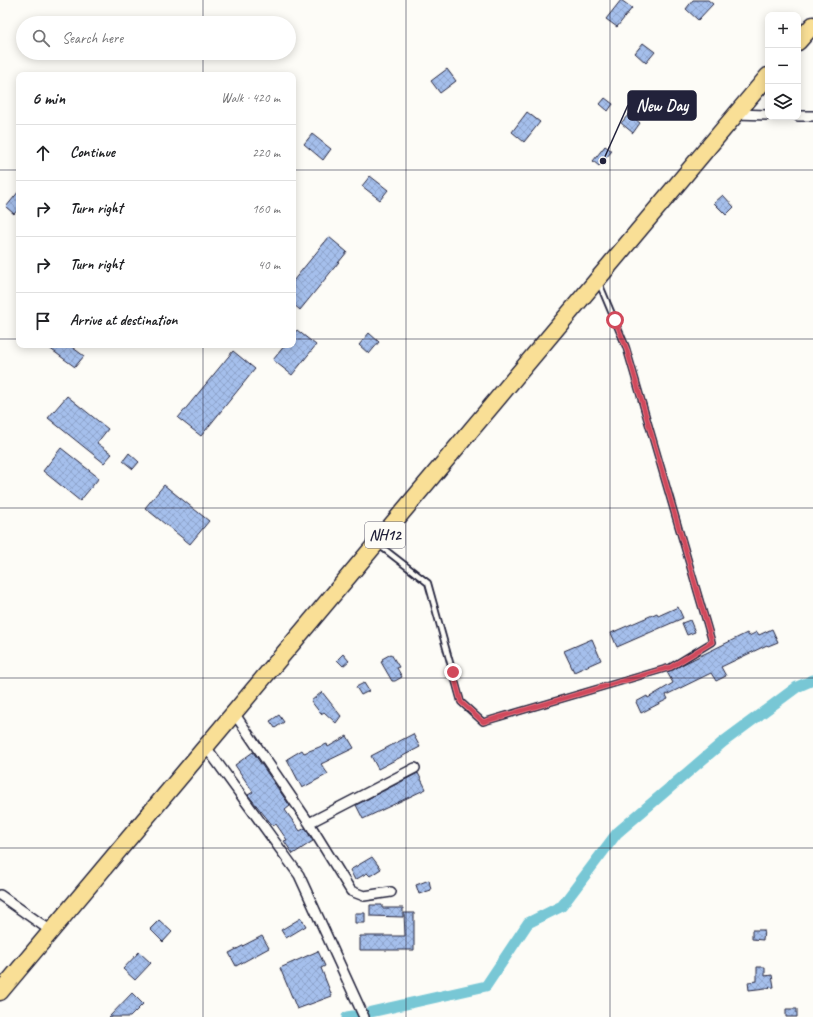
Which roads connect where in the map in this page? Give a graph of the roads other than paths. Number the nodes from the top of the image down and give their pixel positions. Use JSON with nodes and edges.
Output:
{"nodes":[{"id":1,"x":813,"y":25,"type":"edge"},
{"id":2,"x":801,"y":39,"type":"edge"},
{"id":3,"x":765,"y":79,"type":"edge"},
{"id":4,"x":735,"y":114,"type":"junction"},
{"id":5,"x":765,"y":115,"type":"edge"},
{"id":6,"x":801,"y":116,"type":"edge"},
{"id":7,"x":813,"y":116,"type":"edge"},
{"id":8,"x":598,"y":280,"type":"junction"},
{"id":9,"x":377,"y":544,"type":"junction"},
{"id":10,"x":234,"y":713,"type":"junction"},
{"id":11,"x":206,"y":747,"type":"junction"},
{"id":12,"x":415,"y":768,"type":"dead end"},
{"id":13,"x":309,"y":823,"type":"junction"},
{"id":14,"x":391,"y":892,"type":"dead end"},
{"id":15,"x":0,"y":895,"type":"edge"},
{"id":16,"x":51,"y":931,"type":"junction"},
{"id":17,"x":0,"y":992,"type":"edge"},
{"id":18,"x":364,"y":1017,"type":"edge"}],
"edges":[{"from":1,"to":2,"type":"highway"},
{"from":3,"to":4,"type":"highway","number":"NH12"},
{"from":4,"to":5,"type":"street"},
{"from":4,"to":8,"type":"highway","number":"NH12"},
{"from":6,"to":7,"type":"street"},
{"from":8,"to":9,"type":"highway","number":"NH12"},
{"from":8,"to":9,"type":"lane"},
{"from":9,"to":10,"type":"highway","number":"NH12"},
{"from":10,"to":11,"type":"highway","number":"NH12"},
{"from":10,"to":13,"type":"street"},
{"from":11,"to":16,"type":"highway","number":"NH12"},
{"from":11,"to":18,"type":"street"},
{"from":12,"to":13,"type":"street"},
{"from":13,"to":14,"type":"street"},
{"from":15,"to":16,"type":"street"},
{"from":16,"to":17,"type":"highway","number":"NH12"}]}
